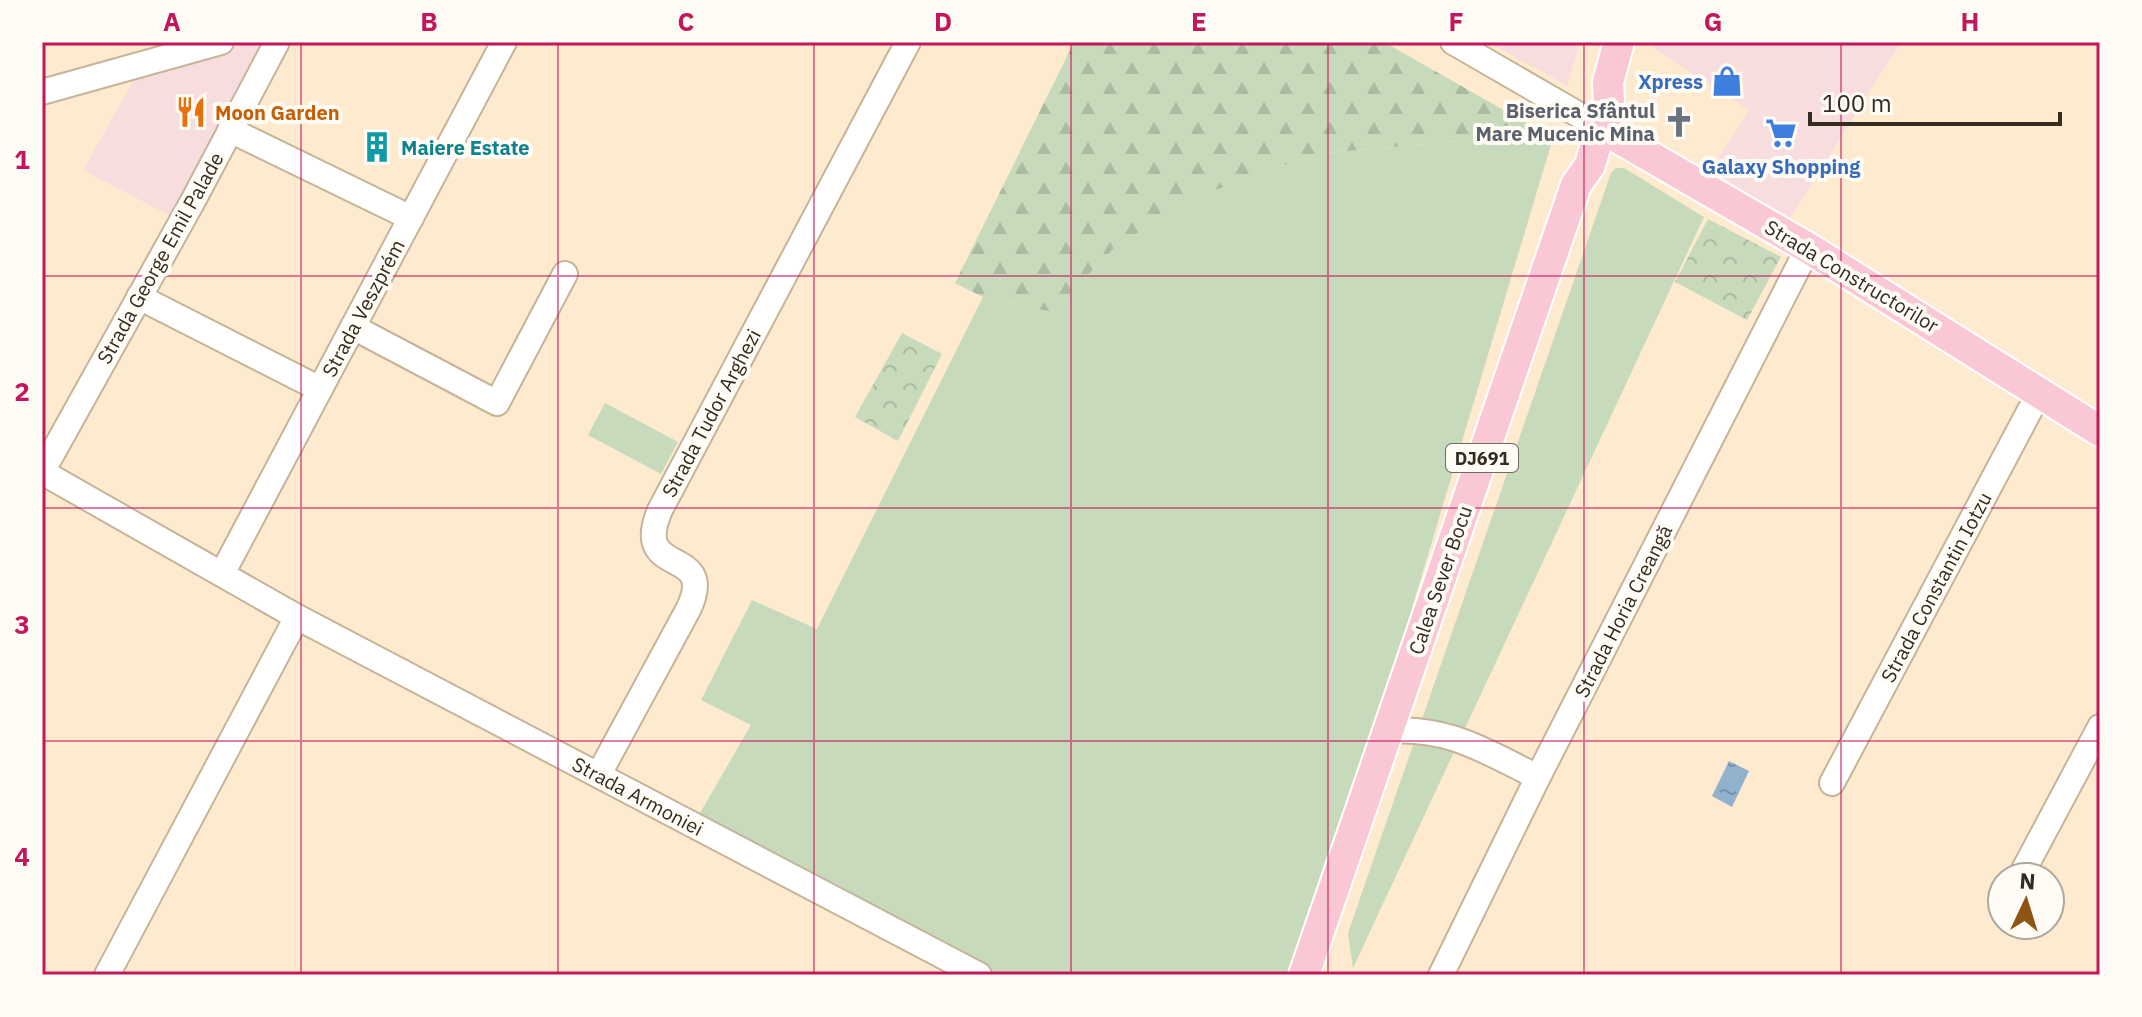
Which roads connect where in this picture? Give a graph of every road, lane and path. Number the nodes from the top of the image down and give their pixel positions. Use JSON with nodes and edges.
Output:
{"nodes":[{"id":1,"x":221,"y":42,"type":"edge"},
{"id":2,"x":277,"y":42,"type":"edge"},
{"id":3,"x":504,"y":42,"type":"edge"},
{"id":4,"x":908,"y":42,"type":"edge"},
{"id":5,"x":1453,"y":42,"type":"edge"},
{"id":6,"x":1619,"y":42,"type":"edge"},
{"id":7,"x":42,"y":92,"type":"edge"},
{"id":8,"x":1594,"y":124,"type":"junction"},
{"id":9,"x":230,"y":130,"type":"junction"},
{"id":10,"x":411,"y":218,"type":"junction"},
{"id":11,"x":1808,"y":248,"type":"junction"},
{"id":12,"x":565,"y":274,"type":"dead end"},
{"id":13,"x":139,"y":297,"type":"junction"},
{"id":14,"x":353,"y":327,"type":"junction"},
{"id":15,"x":320,"y":389,"type":"junction"},
{"id":16,"x":2040,"y":391,"type":"junction"},
{"id":17,"x":2100,"y":431,"type":"edge"},
{"id":18,"x":42,"y":472,"type":"edge"},
{"id":19,"x":222,"y":574,"type":"junction"},
{"id":20,"x":297,"y":617,"type":"junction"},
{"id":21,"x":2100,"y":727,"type":"edge"},
{"id":22,"x":1388,"y":731,"type":"junction"},
{"id":23,"x":599,"y":774,"type":"junction"},
{"id":24,"x":1538,"y":777,"type":"junction"},
{"id":25,"x":1832,"y":783,"type":"dead end"},
{"id":26,"x":2029,"y":861,"type":"edge"},
{"id":27,"x":107,"y":975,"type":"edge"},
{"id":28,"x":979,"y":975,"type":"edge"},
{"id":29,"x":1304,"y":975,"type":"edge"},
{"id":30,"x":1441,"y":975,"type":"edge"}],
"edges":[{"from":1,"to":7,"type":"street"},
{"from":2,"to":9,"type":"street","name":"Strada George Emil Palade"},
{"from":3,"to":10,"type":"street","name":"Strada Veszprém"},
{"from":4,"to":23,"type":"street","name":"Strada Tudor Arghezi"},
{"from":5,"to":8,"type":"street"},
{"from":6,"to":8,"type":"main road","number":"DJ691"},
{"from":8,"to":11,"type":"main road","name":"Strada Constructorilor"},
{"from":8,"to":22,"type":"main road","name":"Calea Sever Bocu","number":"DJ691"},
{"from":9,"to":10,"type":"street"},
{"from":9,"to":13,"type":"street","name":"Strada George Emil Palade"},
{"from":10,"to":14,"type":"street","name":"Strada Veszprém"},
{"from":11,"to":16,"type":"main road","name":"Strada Constructorilor"},
{"from":11,"to":24,"type":"street","name":"Strada Horia Creangă"},
{"from":12,"to":14,"type":"street"},
{"from":13,"to":15,"type":"street"},
{"from":13,"to":18,"type":"street","name":"Strada George Emil Palade"},
{"from":14,"to":15,"type":"street","name":"Strada Veszprém"},
{"from":15,"to":19,"type":"street","name":"Strada Veszprém"},
{"from":16,"to":17,"type":"main road","name":"Strada Constructorilor"},
{"from":16,"to":25,"type":"street","name":"Strada Constantin Iotzu"},
{"from":18,"to":19,"type":"street","name":"Strada Armoniei"},
{"from":19,"to":20,"type":"street","name":"Strada Armoniei"},
{"from":20,"to":23,"type":"street","name":"Strada Armoniei"},
{"from":20,"to":27,"type":"street"},
{"from":21,"to":26,"type":"street"},
{"from":22,"to":24,"type":"street"},
{"from":22,"to":29,"type":"main road","name":"Calea Sever Bocu","number":"DJ691"},
{"from":23,"to":28,"type":"street","name":"Strada Armoniei"},
{"from":24,"to":30,"type":"street","name":"Strada Horia Creangă"}]}
